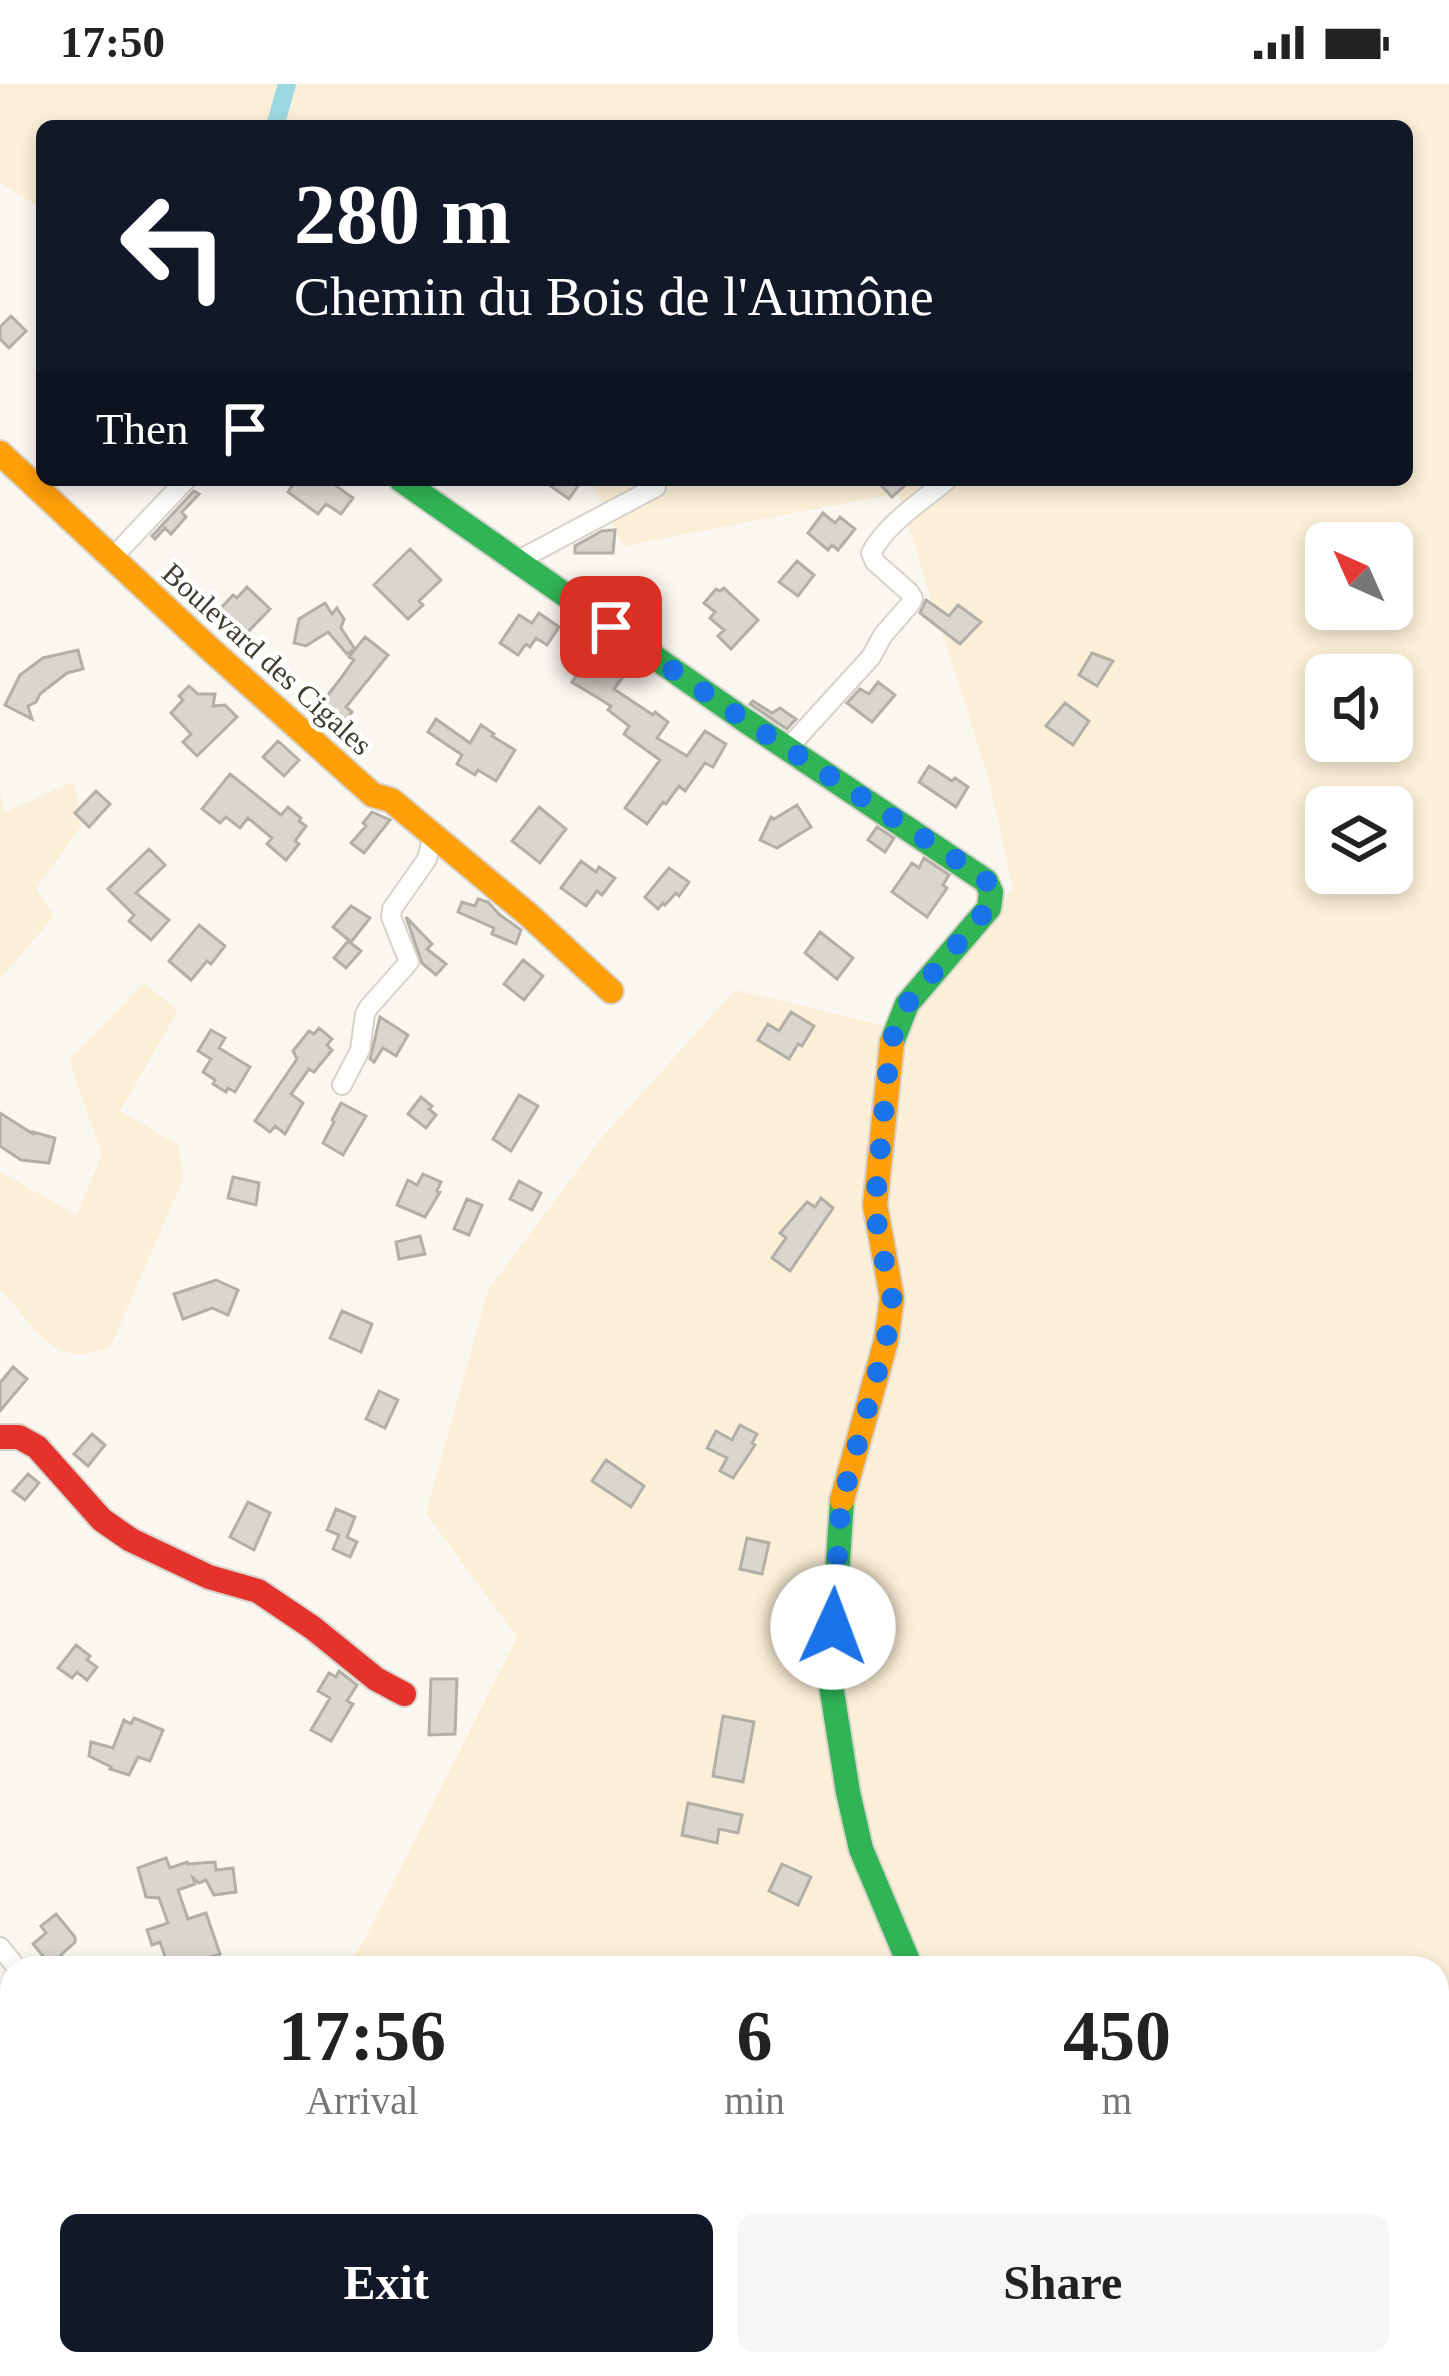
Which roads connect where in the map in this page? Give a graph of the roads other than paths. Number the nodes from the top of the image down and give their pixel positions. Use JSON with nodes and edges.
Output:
{"nodes":[{"id":1,"x":0,"y":453,"type":"edge"},
{"id":2,"x":180,"y":486,"type":"edge"},
{"id":3,"x":410,"y":486,"type":"edge"},
{"id":4,"x":940,"y":486,"type":"edge"},
{"id":5,"x":656,"y":487,"type":"dead end"},
{"id":6,"x":112,"y":557,"type":"junction"},
{"id":7,"x":517,"y":561,"type":"junction"},
{"id":8,"x":788,"y":748,"type":"junction"},
{"id":9,"x":433,"y":834,"type":"junction"},
{"id":10,"x":611,"y":991,"type":"dead end"},
{"id":11,"x":342,"y":1085,"type":"dead end"},
{"id":12,"x":0,"y":1437,"type":"edge"},
{"id":13,"x":404,"y":1694,"type":"dead end"},
{"id":14,"x":906,"y":1956,"type":"edge"}],
"edges":[{"from":1,"to":6,"type":"street","name":"Boulevard des Cigales"},
{"from":2,"to":6,"type":"street"},
{"from":3,"to":7,"type":"street"},
{"from":4,"to":8,"type":"street"},
{"from":5,"to":7,"type":"street"},
{"from":6,"to":9,"type":"street","name":"Boulevard des Cigales"},
{"from":7,"to":8,"type":"street"},
{"from":8,"to":14,"type":"street"},
{"from":9,"to":10,"type":"street","name":"Boulevard des Cigales"},
{"from":9,"to":11,"type":"street"},
{"from":12,"to":13,"type":"street"}]}
